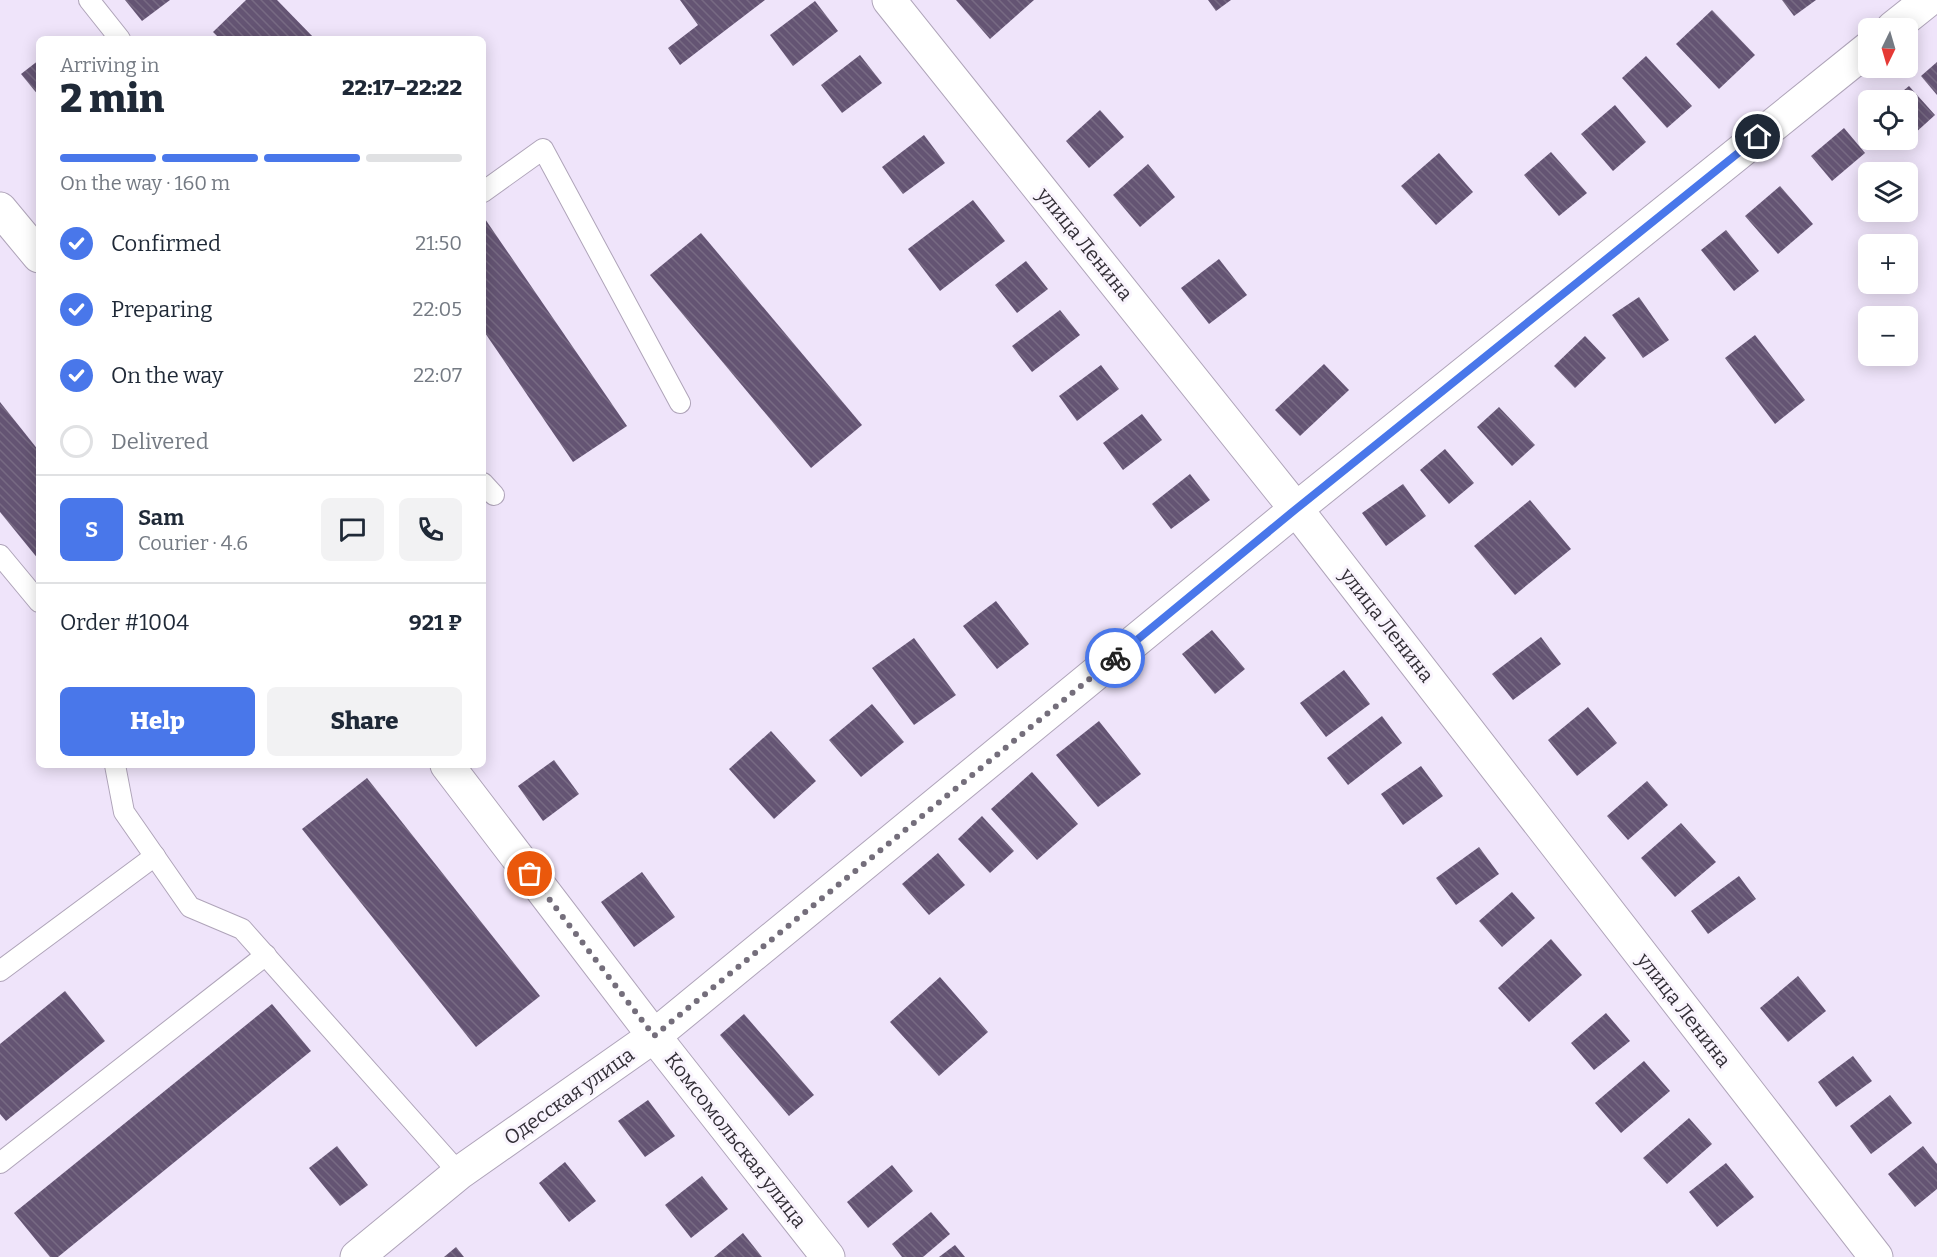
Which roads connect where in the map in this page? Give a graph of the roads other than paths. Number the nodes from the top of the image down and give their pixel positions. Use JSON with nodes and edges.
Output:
{"nodes":[{"id":1,"x":89,"y":0,"type":"edge"},
{"id":2,"x":889,"y":0,"type":"edge"},
{"id":3,"x":1928,"y":0,"type":"edge"},
{"id":4,"x":1906,"y":18,"type":"edge"},
{"id":5,"x":118,"y":36,"type":"edge"},
{"id":6,"x":1858,"y":57,"type":"edge"},
{"id":7,"x":486,"y":190,"type":"edge"},
{"id":8,"x":0,"y":209,"type":"edge"},
{"id":9,"x":36,"y":252,"type":"edge"},
{"id":10,"x":681,"y":403,"type":"dead end"},
{"id":11,"x":1296,"y":509,"type":"junction"},
{"id":12,"x":0,"y":555,"type":"edge"},
{"id":13,"x":36,"y":598,"type":"edge"},
{"id":14,"x":116,"y":768,"type":"edge"},
{"id":15,"x":449,"y":768,"type":"edge"},
{"id":16,"x":155,"y":856,"type":"junction"},
{"id":17,"x":266,"y":955,"type":"junction"},
{"id":18,"x":0,"y":971,"type":"edge"},
{"id":19,"x":654,"y":1036,"type":"junction"},
{"id":20,"x":0,"y":1163,"type":"edge"},
{"id":21,"x":459,"y":1173,"type":"junction"},
{"id":22,"x":357,"y":1257,"type":"edge"},
{"id":23,"x":828,"y":1257,"type":"edge"},
{"id":24,"x":1875,"y":1257,"type":"edge"}],
"edges":[{"from":1,"to":5,"type":"lane"},
{"from":2,"to":11,"type":"street","name":"улица Ленина"},
{"from":3,"to":4,"type":"street"},
{"from":6,"to":11,"type":"street","name":"Одесская улица"},
{"from":7,"to":10,"type":"lane"},
{"from":8,"to":9,"type":"street"},
{"from":11,"to":19,"type":"street","name":"Одесская улица"},
{"from":11,"to":24,"type":"street","name":"улица Ленина"},
{"from":12,"to":13,"type":"lane"},
{"from":14,"to":16,"type":"lane"},
{"from":15,"to":19,"type":"street","name":"Комсомольская улица"},
{"from":16,"to":17,"type":"lane"},
{"from":16,"to":18,"type":"lane"},
{"from":17,"to":20,"type":"lane"},
{"from":17,"to":21,"type":"lane"},
{"from":19,"to":21,"type":"street","name":"Одесская улица"},
{"from":19,"to":23,"type":"street","name":"Комсомольская улица"},
{"from":21,"to":22,"type":"street","name":"Одесская улица"}]}
